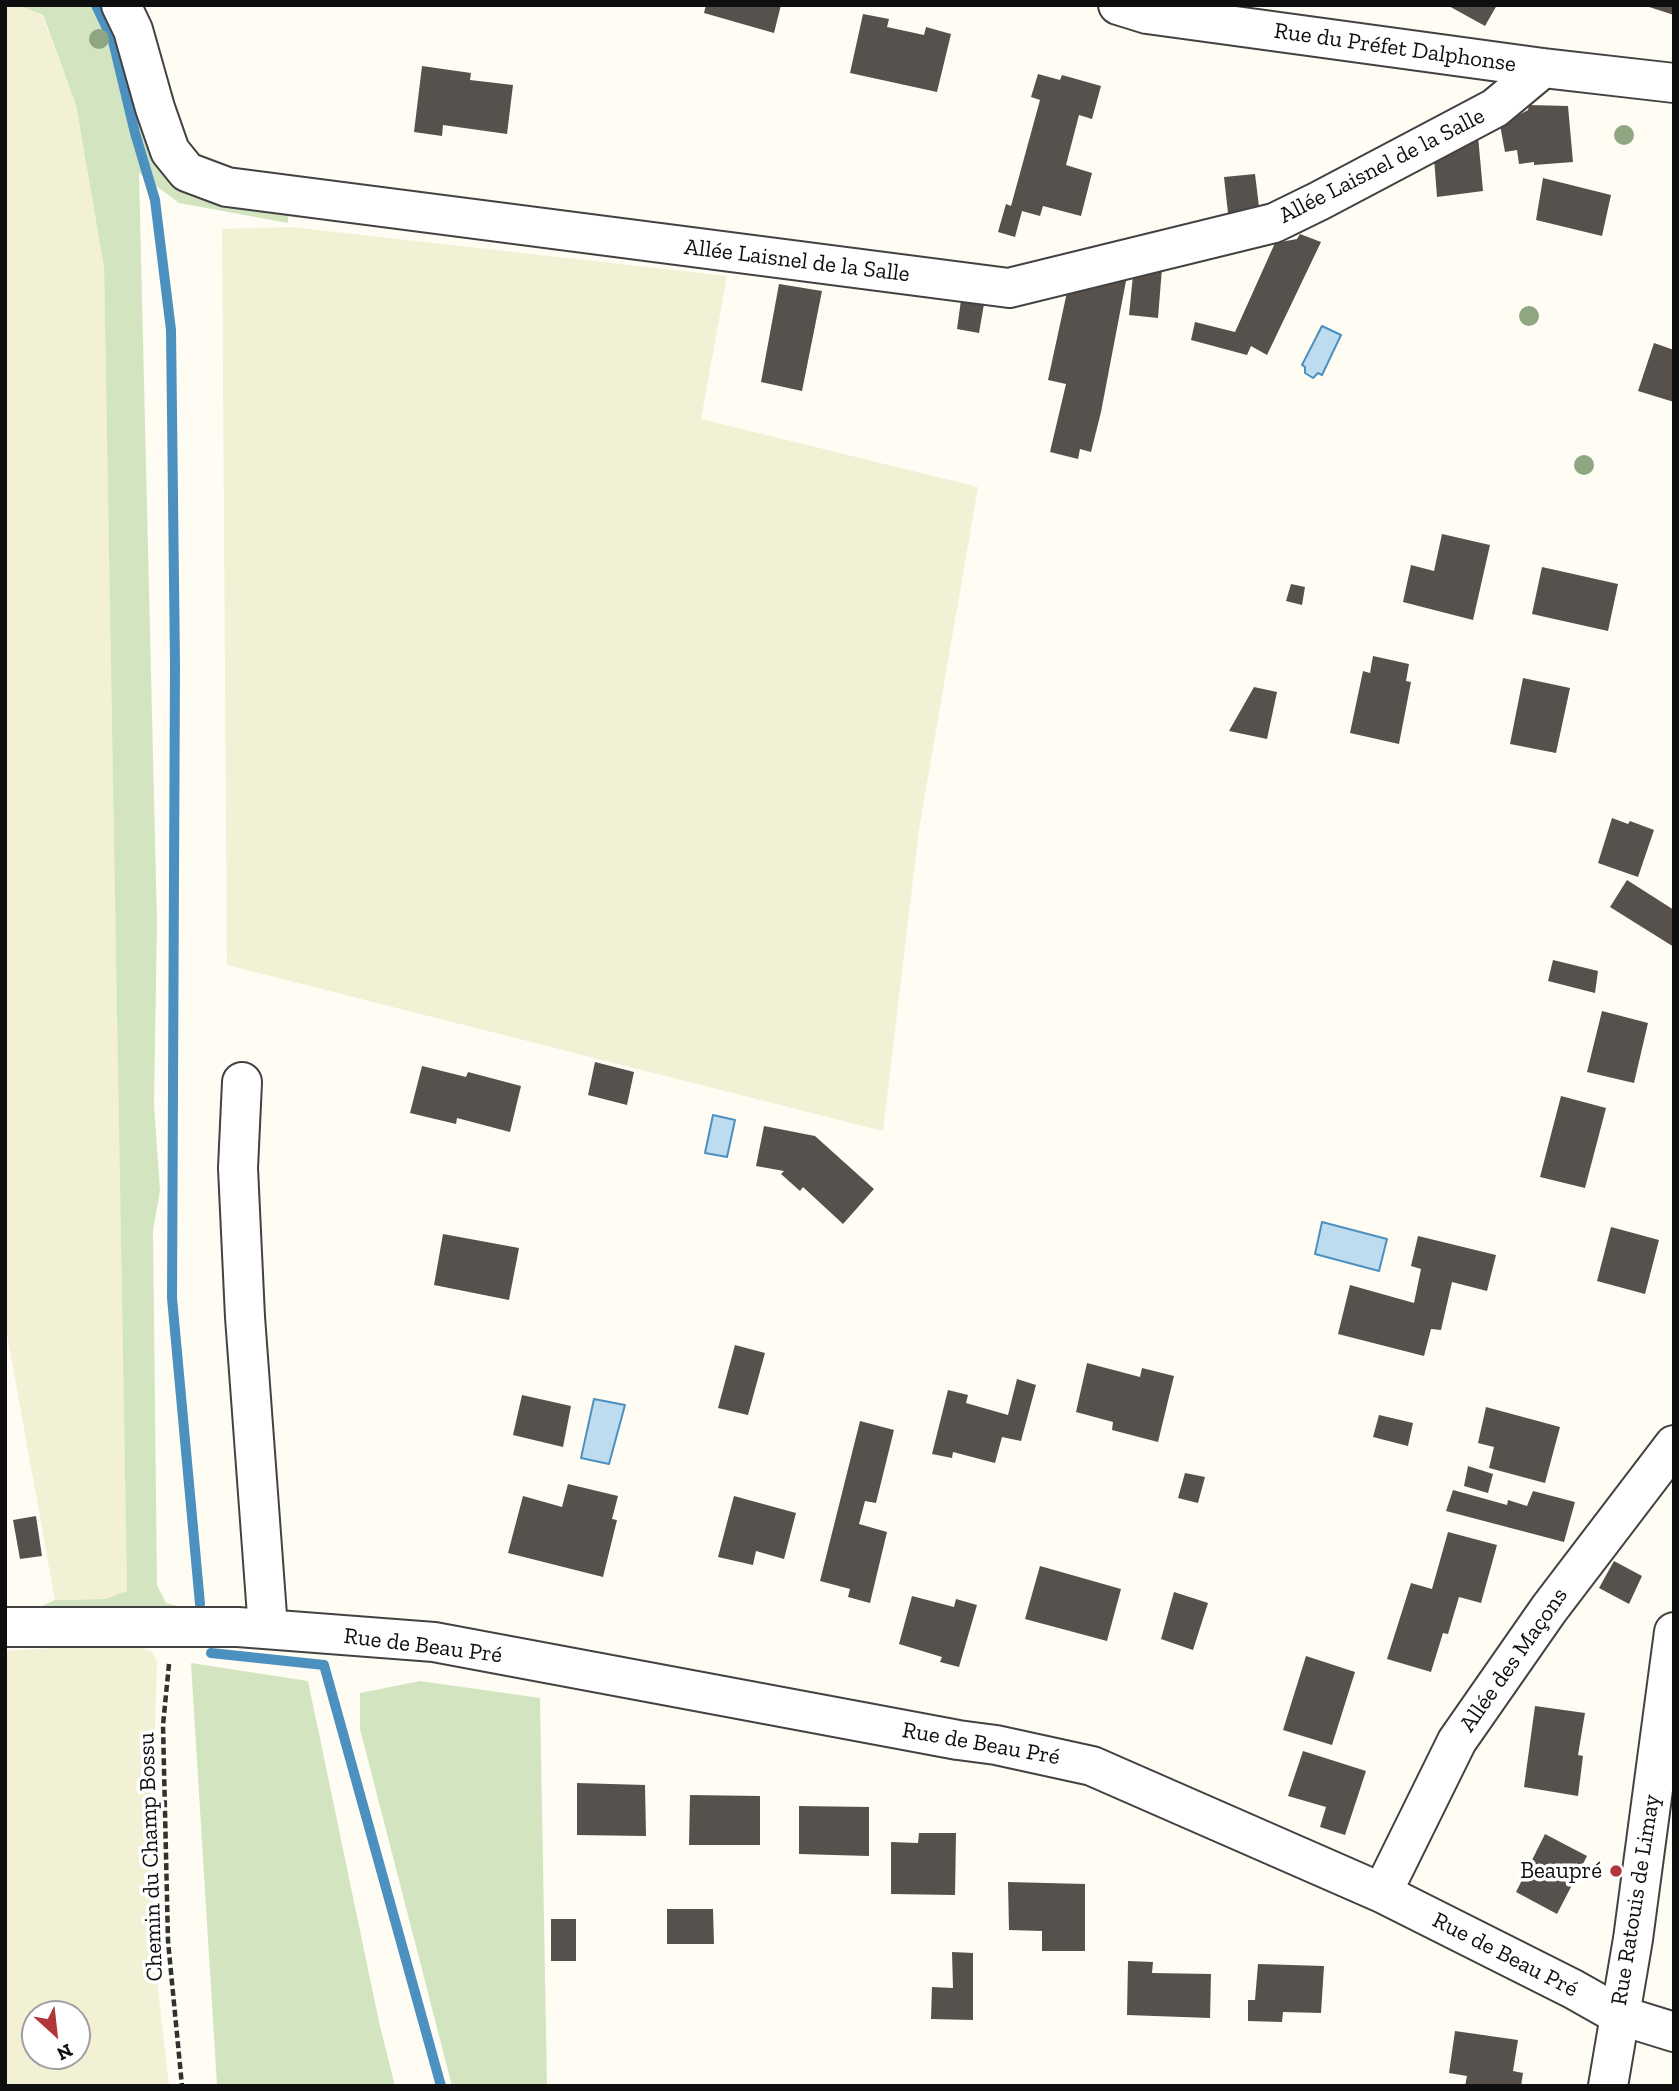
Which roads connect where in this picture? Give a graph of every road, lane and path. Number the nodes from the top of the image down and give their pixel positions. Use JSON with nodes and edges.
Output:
{"nodes":[{"id":1,"x":121,"y":5,"type":"edge"},
{"id":2,"x":1118,"y":5,"type":"edge"},
{"id":3,"x":1542,"y":68,"type":"junction"},
{"id":4,"x":1674,"y":83,"type":"edge"},
{"id":5,"x":242,"y":1082,"type":"dead end"},
{"id":6,"x":1674,"y":1445,"type":"edge"},
{"id":7,"x":177,"y":1627,"type":"junction"},
{"id":8,"x":5,"y":1628,"type":"edge"},
{"id":9,"x":253,"y":1628,"type":"junction"},
{"id":10,"x":1674,"y":1632,"type":"edge"},
{"id":11,"x":1382,"y":1892,"type":"junction"},
{"id":12,"x":1619,"y":2015,"type":"junction"},
{"id":13,"x":1674,"y":2032,"type":"edge"},
{"id":14,"x":182,"y":2086,"type":"edge"},
{"id":15,"x":1608,"y":2086,"type":"edge"}],
"edges":[{"from":1,"to":3,"type":"street","name":"Allée Laisnel de la Salle"},
{"from":2,"to":3,"type":"street","name":"Rue du Préfet Dalphonse"},
{"from":3,"to":4,"type":"street","name":"Rue du Préfet Dalphonse"},
{"from":5,"to":9,"type":"street"},
{"from":6,"to":11,"type":"street","name":"Allée des Maçons"},
{"from":7,"to":8,"type":"street","name":"Rue de Beau Pré"},
{"from":7,"to":9,"type":"street","name":"Rue de Beau Pré"},
{"from":7,"to":14,"type":"path","name":"Chemin du Champ Bossu"},
{"from":9,"to":11,"type":"street","name":"Rue de Beau Pré"},
{"from":10,"to":12,"type":"street","name":"Rue Ratouis de Limay"},
{"from":11,"to":12,"type":"street","name":"Rue de Beau Pré"},
{"from":12,"to":13,"type":"street","name":"Rue de Beau Pré"},
{"from":12,"to":15,"type":"street","name":"Rue Ratouis de Limay"}]}
